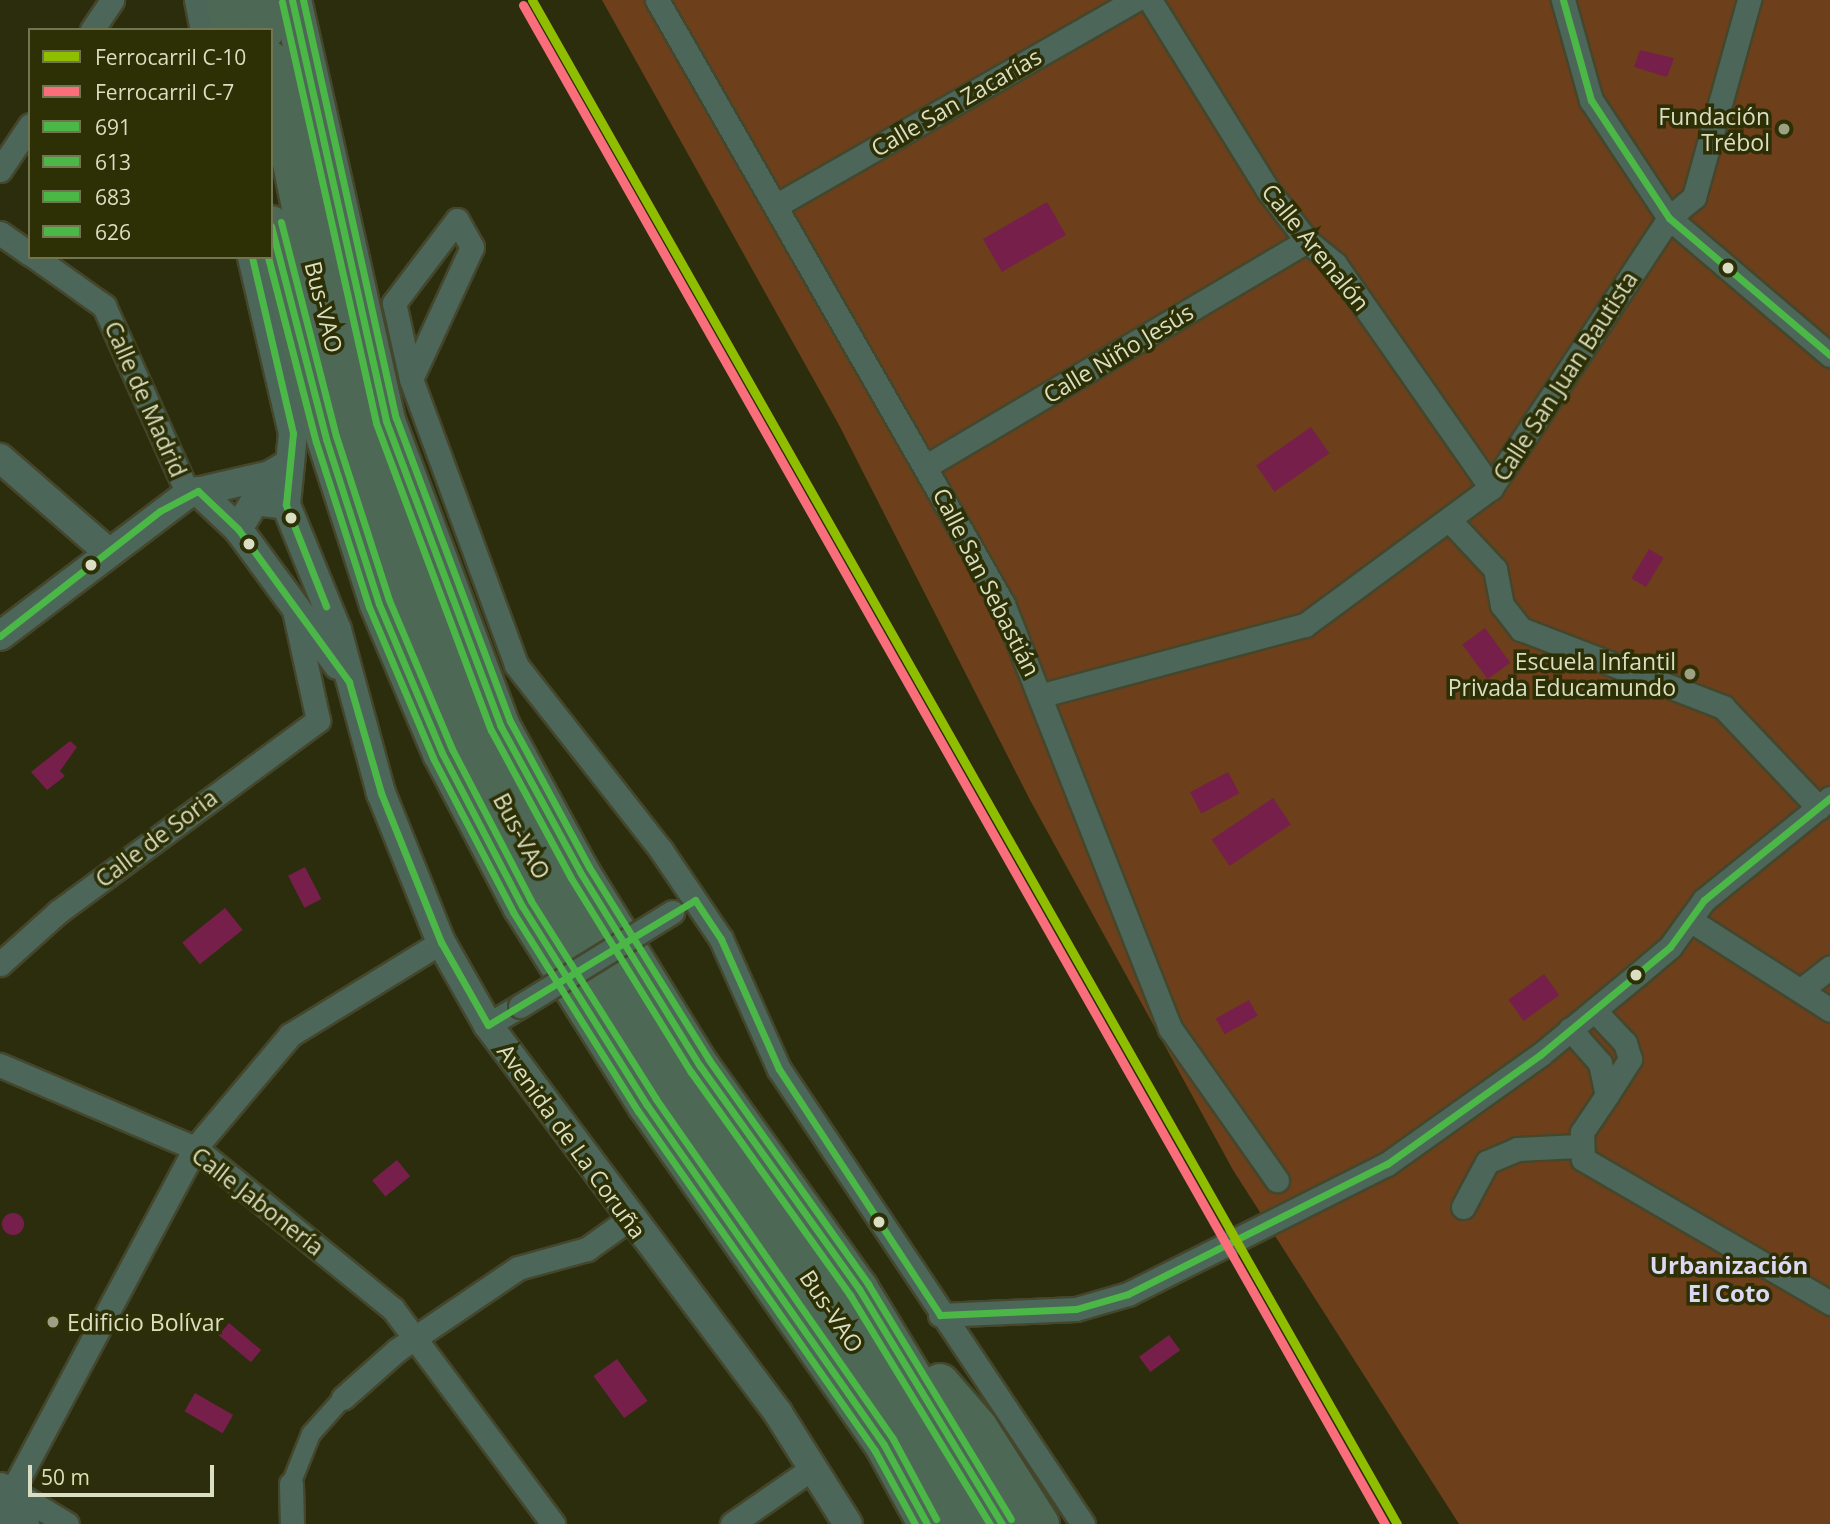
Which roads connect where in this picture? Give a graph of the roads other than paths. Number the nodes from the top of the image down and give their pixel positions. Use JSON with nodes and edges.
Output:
{"nodes":[{"id":1,"x":112,"y":0,"type":"edge"},
{"id":2,"x":199,"y":0,"type":"edge"},
{"id":3,"x":225,"y":0,"type":"edge"},
{"id":4,"x":259,"y":0,"type":"edge"},
{"id":5,"x":292,"y":0,"type":"edge"},
{"id":6,"x":657,"y":0,"type":"edge"},
{"id":7,"x":1135,"y":0,"type":"edge"},
{"id":8,"x":1150,"y":0,"type":"edge"},
{"id":9,"x":1563,"y":0,"type":"edge"},
{"id":10,"x":1749,"y":0,"type":"edge"},
{"id":11,"x":93,"y":28,"type":"edge"},
{"id":12,"x":205,"y":28,"type":"edge"},
{"id":13,"x":231,"y":28,"type":"edge"},
{"id":14,"x":265,"y":28,"type":"edge"},
{"id":15,"x":273,"y":71,"type":"edge"},
{"id":16,"x":28,"y":128,"type":"edge"},
{"id":17,"x":0,"y":170,"type":"edge"},
{"id":18,"x":777,"y":205,"type":"junction"},
{"id":19,"x":1669,"y":218,"type":"junction"},
{"id":20,"x":0,"y":233,"type":"edge"},
{"id":21,"x":273,"y":233,"type":"edge"},
{"id":22,"x":1307,"y":241,"type":"junction"},
{"id":23,"x":28,"y":253,"type":"edge"},
{"id":24,"x":38,"y":259,"type":"edge"},
{"id":25,"x":252,"y":259,"type":"edge"},
{"id":26,"x":1830,"y":355,"type":"edge"},
{"id":27,"x":411,"y":379,"type":"junction"},
{"id":28,"x":0,"y":458,"type":"edge"},
{"id":29,"x":290,"y":463,"type":"junction"},
{"id":30,"x":928,"y":465,"type":"junction"},
{"id":31,"x":1491,"y":488,"type":"junction"},
{"id":32,"x":193,"y":492,"type":"junction"},
{"id":33,"x":288,"y":512,"type":"junction"},
{"id":34,"x":1452,"y":523,"type":"junction"},
{"id":35,"x":238,"y":529,"type":"junction"},
{"id":36,"x":107,"y":551,"type":"junction"},
{"id":37,"x":293,"y":606,"type":"junction"},
{"id":38,"x":0,"y":636,"type":"edge"},
{"id":39,"x":349,"y":682,"type":"junction"},
{"id":40,"x":1043,"y":695,"type":"junction"},
{"id":41,"x":1825,"y":803,"type":"edge"},
{"id":42,"x":695,"y":900,"type":"junction"},
{"id":43,"x":1690,"y":920,"type":"junction"},
{"id":44,"x":441,"y":942,"type":"junction"},
{"id":45,"x":0,"y":964,"type":"edge"},
{"id":46,"x":1830,"y":967,"type":"edge"},
{"id":47,"x":1801,"y":990,"type":"junction"},
{"id":48,"x":1594,"y":1010,"type":"junction"},
{"id":49,"x":1830,"y":1010,"type":"edge"},
{"id":50,"x":488,"y":1025,"type":"junction"},
{"id":51,"x":1570,"y":1029,"type":"junction"},
{"id":52,"x":0,"y":1065,"type":"edge"},
{"id":53,"x":1607,"y":1095,"type":"junction"},
{"id":54,"x":1579,"y":1146,"type":"junction"},
{"id":55,"x":195,"y":1148,"type":"junction"},
{"id":56,"x":1277,"y":1180,"type":"dead end"},
{"id":57,"x":1463,"y":1207,"type":"dead end"},
{"id":58,"x":629,"y":1219,"type":"junction"},
{"id":59,"x":859,"y":1289,"type":"junction"},
{"id":60,"x":1830,"y":1303,"type":"edge"},
{"id":61,"x":940,"y":1315,"type":"junction"},
{"id":62,"x":417,"y":1336,"type":"junction"},
{"id":63,"x":343,"y":1398,"type":"joint"},
{"id":64,"x":811,"y":1469,"type":"junction"},
{"id":65,"x":290,"y":1484,"type":"joint"},
{"id":66,"x":4,"y":1494,"type":"edge"},
{"id":67,"x":24,"y":1524,"type":"edge"},
{"id":68,"x":67,"y":1524,"type":"edge"},
{"id":69,"x":292,"y":1524,"type":"edge"},
{"id":70,"x":553,"y":1524,"type":"edge"},
{"id":71,"x":732,"y":1524,"type":"edge"},
{"id":72,"x":848,"y":1524,"type":"edge"},
{"id":73,"x":927,"y":1524,"type":"edge"},
{"id":74,"x":965,"y":1524,"type":"edge"},
{"id":75,"x":1002,"y":1524,"type":"edge"},
{"id":76,"x":1040,"y":1524,"type":"edge"},
{"id":77,"x":1083,"y":1524,"type":"edge"}],
"edges":[{"from":1,"to":11,"type":"street"},
{"from":2,"to":12,"type":"street"},
{"from":3,"to":13,"type":"highway"},
{"from":4,"to":14,"type":"highway"},
{"from":5,"to":59,"type":"highway"},
{"from":6,"to":18,"type":"street","name":"Calle San Sebastián"},
{"from":7,"to":18,"type":"street","name":"Calle San Zacarías"},
{"from":8,"to":22,"type":"street","name":"Calle Arenalón"},
{"from":9,"to":19,"type":"street"},
{"from":10,"to":19,"type":"street","name":"Calle San Juan Bautista"},
{"from":15,"to":74,"type":"highway","name":"Bus-VAO"},
{"from":16,"to":17,"type":"street"},
{"from":18,"to":30,"type":"street","name":"Calle San Sebastián"},
{"from":19,"to":26,"type":"street"},
{"from":19,"to":31,"type":"street","name":"Calle San Juan Bautista"},
{"from":20,"to":23,"type":"street"},
{"from":21,"to":73,"type":"highway"},
{"from":22,"to":30,"type":"street","name":"Calle Niño Jesús"},
{"from":22,"to":31,"type":"street","name":"Calle Arenalón"},
{"from":24,"to":32,"type":"street","name":"Calle de Madrid"},
{"from":25,"to":29,"type":"street"},
{"from":27,"to":27,"type":"street"},
{"from":27,"to":42,"type":"street"},
{"from":28,"to":36,"type":"street"},
{"from":29,"to":32,"type":"street"},
{"from":29,"to":33,"type":"street"},
{"from":30,"to":40,"type":"street","name":"Calle San Sebastián"},
{"from":31,"to":34,"type":"street","name":"Calle San Juan Bautista"},
{"from":32,"to":35,"type":"street","name":"Avenida de La Coruña"},
{"from":32,"to":36,"type":"street"},
{"from":33,"to":35,"type":"street"},
{"from":33,"to":39,"type":"street","name":"Avenida de La Coruña"},
{"from":34,"to":40,"type":"street","name":"Calle San Juan Bautista"},
{"from":34,"to":41,"type":"street"},
{"from":35,"to":37,"type":"street","name":"Avenida de La Coruña"},
{"from":36,"to":38,"type":"street"},
{"from":37,"to":39,"type":"street","name":"Avenida de La Coruña"},
{"from":37,"to":45,"type":"street","name":"Calle de Soria"},
{"from":39,"to":44,"type":"street","name":"Avenida de La Coruña"},
{"from":40,"to":56,"type":"street","name":"Calle San Sebastián"},
{"from":41,"to":43,"type":"street"},
{"from":42,"to":50,"type":"street","bridge":true},
{"from":42,"to":61,"type":"street"},
{"from":43,"to":47,"type":"street"},
{"from":43,"to":48,"type":"street"},
{"from":44,"to":50,"type":"street","name":"Avenida de La Coruña"},
{"from":44,"to":55,"type":"street"},
{"from":46,"to":47,"type":"street"},
{"from":47,"to":49,"type":"street"},
{"from":48,"to":51,"type":"street"},
{"from":48,"to":53,"type":"street"},
{"from":50,"to":58,"type":"street","name":"Avenida de La Coruña"},
{"from":51,"to":53,"type":"street"},
{"from":51,"to":61,"type":"street"},
{"from":52,"to":55,"type":"street","name":"Calle Jabonería"},
{"from":53,"to":54,"type":"street"},
{"from":54,"to":57,"type":"street"},
{"from":54,"to":60,"type":"street"},
{"from":55,"to":62,"type":"street","name":"Calle Jabonería"},
{"from":55,"to":66,"type":"street"},
{"from":58,"to":62,"type":"street"},
{"from":58,"to":64,"type":"street","name":"Avenida de La Coruña"},
{"from":59,"to":75,"type":"highway"},
{"from":59,"to":76,"type":"highway"},
{"from":61,"to":77,"type":"street"},
{"from":62,"to":63,"type":"street"},
{"from":62,"to":70,"type":"street","name":"Calle Jabonería"},
{"from":63,"to":65,"type":"street"},
{"from":64,"to":71,"type":"street"},
{"from":64,"to":72,"type":"street","name":"Avenida de La Coruña"},
{"from":65,"to":69,"type":"street"},
{"from":66,"to":67,"type":"street"},
{"from":66,"to":68,"type":"street"}]}
